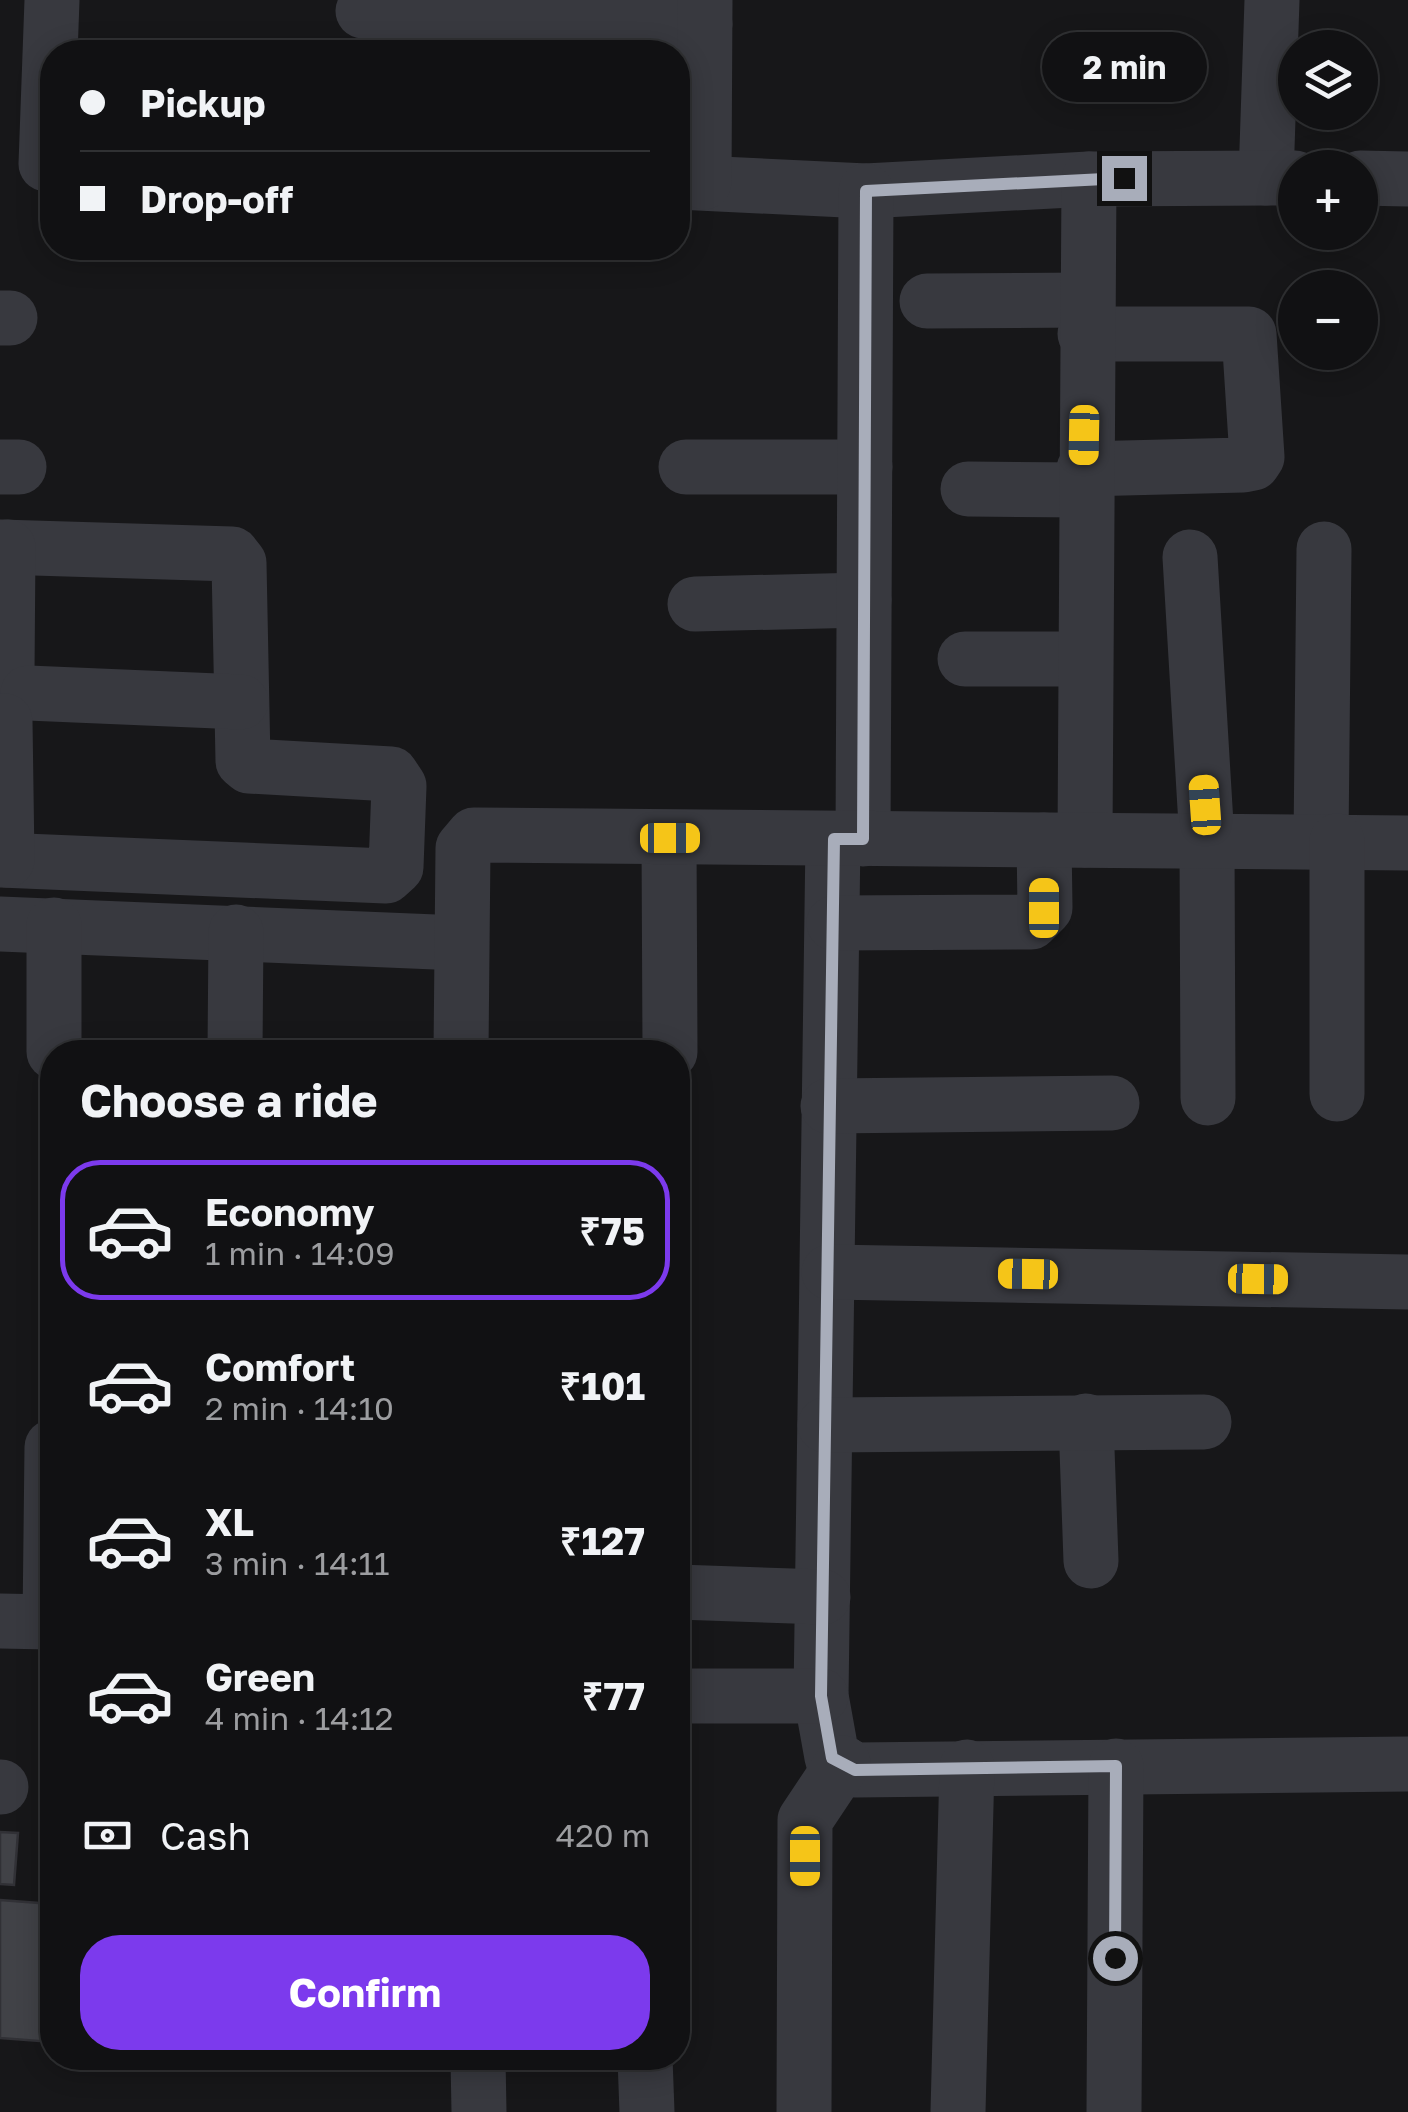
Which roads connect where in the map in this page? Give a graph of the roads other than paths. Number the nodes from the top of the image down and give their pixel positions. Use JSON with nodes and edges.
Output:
{"nodes":[{"id":1,"x":52,"y":0,"type":"edge"},
{"id":2,"x":1272,"y":0,"type":"edge"},
{"id":3,"x":364,"y":11,"type":"dead end"},
{"id":4,"x":705,"y":12,"type":"edge"},
{"id":5,"x":47,"y":40,"type":"edge"},
{"id":6,"x":40,"y":103,"type":"edge"},
{"id":7,"x":1279,"y":150,"type":"edge"},
{"id":8,"x":33,"y":163,"type":"edge"},
{"id":9,"x":1278,"y":178,"type":"edge"},
{"id":10,"x":1378,"y":178,"type":"edge"},
{"id":11,"x":1089,"y":179,"type":"junction"},
{"id":12,"x":1408,"y":179,"type":"edge"},
{"id":13,"x":691,"y":182,"type":"edge"},
{"id":14,"x":866,"y":191,"type":"junction"},
{"id":15,"x":927,"y":301,"type":"dead end"},
{"id":16,"x":1086,"y":317,"type":"junction"},
{"id":17,"x":865,"y":467,"type":"junction"},
{"id":18,"x":686,"y":468,"type":"dead end"},
{"id":19,"x":1084,"y":479,"type":"junction"},
{"id":20,"x":968,"y":489,"type":"dead end"},
{"id":21,"x":4,"y":547,"type":"edge"},
{"id":22,"x":1324,"y":548,"type":"dead end"},
{"id":23,"x":1190,"y":556,"type":"dead end"},
{"id":24,"x":864,"y":600,"type":"junction"},
{"id":25,"x":696,"y":604,"type":"dead end"},
{"id":26,"x":965,"y":658,"type":"dead end"},
{"id":27,"x":1084,"y":659,"type":"junction"},
{"id":28,"x":8,"y":696,"type":"edge"},
{"id":29,"x":241,"y":702,"type":"junction"},
{"id":30,"x":670,"y":838,"type":"junction"},
{"id":31,"x":848,"y":839,"type":"junction"},
{"id":32,"x":1064,"y":840,"type":"junction"},
{"id":33,"x":1207,"y":840,"type":"junction"},
{"id":34,"x":1329,"y":841,"type":"junction"},
{"id":35,"x":1408,"y":843,"type":"edge"},
{"id":36,"x":3,"y":860,"type":"edge"},
{"id":37,"x":834,"y":923,"type":"junction"},
{"id":38,"x":0,"y":924,"type":"edge"},
{"id":39,"x":54,"y":925,"type":"junction"},
{"id":40,"x":236,"y":932,"type":"junction"},
{"id":41,"x":460,"y":943,"type":"junction"},
{"id":42,"x":54,"y":1040,"type":"edge"},
{"id":43,"x":236,"y":1040,"type":"edge"},
{"id":44,"x":461,"y":1040,"type":"edge"},
{"id":45,"x":670,"y":1040,"type":"edge"},
{"id":46,"x":1337,"y":1094,"type":"dead end"},
{"id":47,"x":1208,"y":1098,"type":"dead end"},
{"id":48,"x":1112,"y":1103,"type":"dead end"},
{"id":49,"x":828,"y":1106,"type":"junction"},
{"id":50,"x":829,"y":1272,"type":"junction"},
{"id":51,"x":1408,"y":1282,"type":"edge"},
{"id":52,"x":1086,"y":1421,"type":"junction"},
{"id":53,"x":1204,"y":1422,"type":"dead end"},
{"id":54,"x":824,"y":1425,"type":"junction"},
{"id":55,"x":1091,"y":1561,"type":"dead end"},
{"id":56,"x":690,"y":1592,"type":"edge"},
{"id":57,"x":40,"y":1595,"type":"edge"},
{"id":58,"x":823,"y":1597,"type":"junction"},
{"id":59,"x":34,"y":1623,"type":"edge"},
{"id":60,"x":690,"y":1696,"type":"edge"},
{"id":61,"x":821,"y":1696,"type":"junction"},
{"id":62,"x":843,"y":1763,"type":"junction"},
{"id":63,"x":1408,"y":1764,"type":"edge"},
{"id":64,"x":1116,"y":1766,"type":"junction"},
{"id":65,"x":967,"y":1767,"type":"junction"},
{"id":66,"x":478,"y":2070,"type":"edge"},
{"id":67,"x":645,"y":2070,"type":"edge"},
{"id":68,"x":479,"y":2112,"type":"edge"},
{"id":69,"x":647,"y":2112,"type":"edge"},
{"id":70,"x":804,"y":2112,"type":"edge"},
{"id":71,"x":958,"y":2112,"type":"edge"},
{"id":72,"x":1114,"y":2112,"type":"edge"}],
"edges":[{"from":1,"to":5,"type":"street"},
{"from":2,"to":7,"type":"street"},
{"from":3,"to":4,"type":"street"},
{"from":4,"to":13,"type":"street"},
{"from":6,"to":8,"type":"street"},
{"from":9,"to":11,"type":"street"},
{"from":10,"to":12,"type":"street"},
{"from":11,"to":14,"type":"street"},
{"from":11,"to":16,"type":"street"},
{"from":13,"to":14,"type":"street"},
{"from":14,"to":17,"type":"street"},
{"from":15,"to":16,"type":"street"},
{"from":16,"to":19,"type":"street"},
{"from":16,"to":19,"type":"street"},
{"from":17,"to":18,"type":"street"},
{"from":17,"to":24,"type":"street"},
{"from":19,"to":20,"type":"street"},
{"from":19,"to":27,"type":"street"},
{"from":21,"to":28,"type":"street"},
{"from":21,"to":29,"type":"street"},
{"from":22,"to":34,"type":"street"},
{"from":23,"to":33,"type":"street"},
{"from":24,"to":25,"type":"street"},
{"from":24,"to":31,"type":"street"},
{"from":26,"to":27,"type":"street"},
{"from":27,"to":32,"type":"street"},
{"from":28,"to":29,"type":"street"},
{"from":28,"to":36,"type":"street"},
{"from":29,"to":36,"type":"street"},
{"from":30,"to":31,"type":"street"},
{"from":30,"to":41,"type":"street"},
{"from":30,"to":45,"type":"street"},
{"from":31,"to":32,"type":"street"},
{"from":31,"to":37,"type":"street"},
{"from":32,"to":33,"type":"street"},
{"from":32,"to":37,"type":"street"},
{"from":33,"to":34,"type":"street"},
{"from":33,"to":47,"type":"street"},
{"from":34,"to":35,"type":"street"},
{"from":34,"to":46,"type":"street"},
{"from":37,"to":49,"type":"street"},
{"from":38,"to":39,"type":"street"},
{"from":39,"to":40,"type":"street"},
{"from":39,"to":42,"type":"street"},
{"from":40,"to":41,"type":"street"},
{"from":40,"to":43,"type":"street"},
{"from":41,"to":44,"type":"street"},
{"from":48,"to":49,"type":"street"},
{"from":49,"to":50,"type":"street"},
{"from":50,"to":51,"type":"street"},
{"from":50,"to":54,"type":"street"},
{"from":52,"to":53,"type":"street"},
{"from":52,"to":54,"type":"street"},
{"from":52,"to":55,"type":"street"},
{"from":54,"to":58,"type":"street"},
{"from":56,"to":58,"type":"street"},
{"from":57,"to":59,"type":"street"},
{"from":58,"to":61,"type":"street"},
{"from":60,"to":61,"type":"street"},
{"from":61,"to":62,"type":"street"},
{"from":62,"to":65,"type":"street"},
{"from":62,"to":70,"type":"street"},
{"from":63,"to":64,"type":"street"},
{"from":64,"to":65,"type":"street"},
{"from":64,"to":72,"type":"street"},
{"from":65,"to":71,"type":"street"},
{"from":66,"to":68,"type":"street"},
{"from":67,"to":69,"type":"street"}]}
